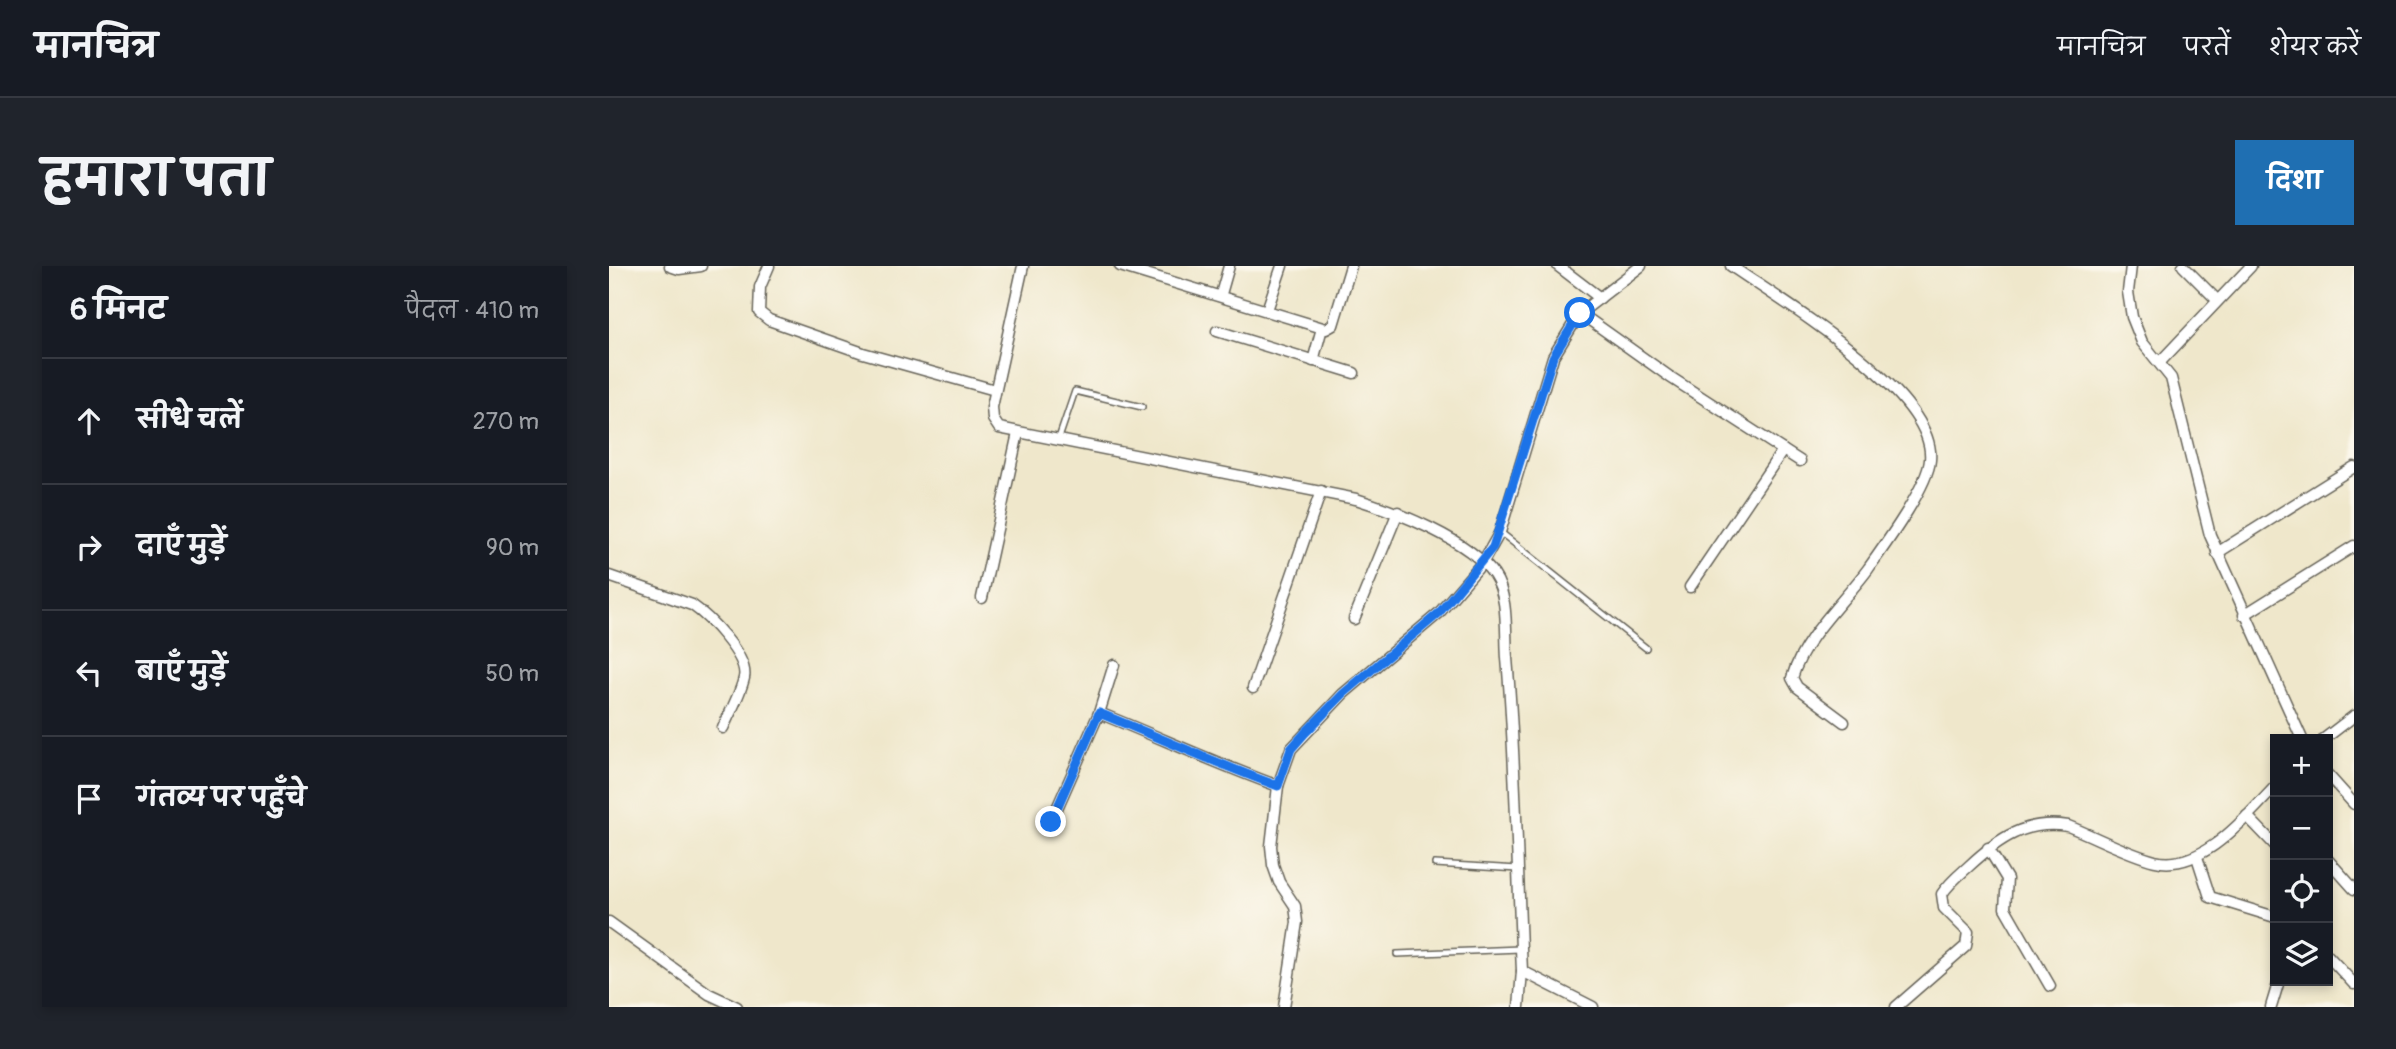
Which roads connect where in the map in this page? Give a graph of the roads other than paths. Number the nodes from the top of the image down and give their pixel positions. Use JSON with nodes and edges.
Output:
{"nodes":[{"id":1,"x":670,"y":266,"type":"edge"},
{"id":2,"x":701,"y":266,"type":"edge"},
{"id":3,"x":769,"y":266,"type":"edge"},
{"id":4,"x":1023,"y":266,"type":"edge"},
{"id":5,"x":1120,"y":266,"type":"edge"},
{"id":6,"x":1229,"y":266,"type":"edge"},
{"id":7,"x":1282,"y":266,"type":"edge"},
{"id":8,"x":1351,"y":266,"type":"edge"},
{"id":9,"x":1558,"y":266,"type":"edge"},
{"id":10,"x":1641,"y":266,"type":"edge"},
{"id":11,"x":1731,"y":266,"type":"edge"},
{"id":12,"x":2131,"y":266,"type":"edge"},
{"id":13,"x":2183,"y":266,"type":"edge"},
{"id":14,"x":2251,"y":266,"type":"edge"},
{"id":15,"x":1221,"y":294,"type":"junction"},
{"id":16,"x":1600,"y":298,"type":"junction"},
{"id":17,"x":2217,"y":300,"type":"junction"},
{"id":18,"x":1267,"y":310,"type":"junction"},
{"id":19,"x":1580,"y":313,"type":"junction"},
{"id":20,"x":1322,"y":328,"type":"junction"},
{"id":21,"x":1217,"y":331,"type":"dead end"},
{"id":22,"x":1313,"y":360,"type":"junction"},
{"id":23,"x":2160,"y":362,"type":"junction"},
{"id":24,"x":1354,"y":373,"type":"dead end"},
{"id":25,"x":995,"y":390,"type":"junction"},
{"id":26,"x":1142,"y":407,"type":"dead end"},
{"id":27,"x":1018,"y":433,"type":"junction"},
{"id":28,"x":1058,"y":441,"type":"junction"},
{"id":29,"x":1783,"y":450,"type":"junction"},
{"id":30,"x":1800,"y":461,"type":"dead end"},
{"id":31,"x":2354,"y":467,"type":"edge"},
{"id":32,"x":1321,"y":491,"type":"junction"},
{"id":33,"x":1398,"y":512,"type":"junction"},
{"id":34,"x":1500,"y":533,"type":"junction"},
{"id":35,"x":2354,"y":546,"type":"edge"},
{"id":36,"x":2217,"y":553,"type":"junction"},
{"id":37,"x":1483,"y":562,"type":"junction"},
{"id":38,"x":609,"y":576,"type":"edge"},
{"id":39,"x":1690,"y":587,"type":"dead end"},
{"id":40,"x":982,"y":598,"type":"dead end"},
{"id":41,"x":2244,"y":615,"type":"junction"},
{"id":42,"x":1354,"y":619,"type":"dead end"},
{"id":43,"x":1646,"y":648,"type":"dead end"},
{"id":44,"x":1114,"y":665,"type":"dead end"},
{"id":45,"x":1253,"y":688,"type":"dead end"},
{"id":46,"x":1099,"y":713,"type":"junction"},
{"id":47,"x":2354,"y":716,"type":"edge"},
{"id":48,"x":1844,"y":722,"type":"dead end"},
{"id":49,"x":723,"y":728,"type":"dead end"},
{"id":50,"x":2300,"y":734,"type":"edge"},
{"id":51,"x":2330,"y":734,"type":"edge"},
{"id":52,"x":2333,"y":781,"type":"edge"},
{"id":53,"x":1278,"y":786,"type":"junction"},
{"id":54,"x":2270,"y":792,"type":"edge"},
{"id":55,"x":2354,"y":804,"type":"edge"},
{"id":56,"x":2247,"y":816,"type":"junction"},
{"id":57,"x":1051,"y":822,"type":"dead end"},
{"id":58,"x":2270,"y":840,"type":"edge"},
{"id":59,"x":1988,"y":848,"type":"junction"},
{"id":60,"x":2197,"y":857,"type":"junction"},
{"id":61,"x":1435,"y":864,"type":"dead end"},
{"id":62,"x":2333,"y":866,"type":"edge"},
{"id":63,"x":1518,"y":869,"type":"junction"},
{"id":64,"x":2354,"y":889,"type":"edge"},
{"id":65,"x":2270,"y":916,"type":"edge"},
{"id":66,"x":609,"y":922,"type":"edge"},
{"id":67,"x":1521,"y":949,"type":"junction"},
{"id":68,"x":1397,"y":954,"type":"dead end"},
{"id":69,"x":2333,"y":961,"type":"edge"},
{"id":70,"x":1523,"y":971,"type":"junction"},
{"id":71,"x":2354,"y":984,"type":"edge"},
{"id":72,"x":2050,"y":986,"type":"dead end"},
{"id":73,"x":2278,"y":986,"type":"edge"},
{"id":74,"x":737,"y":1007,"type":"edge"},
{"id":75,"x":1284,"y":1007,"type":"edge"},
{"id":76,"x":1519,"y":1007,"type":"edge"},
{"id":77,"x":1593,"y":1007,"type":"edge"},
{"id":78,"x":1896,"y":1007,"type":"edge"},
{"id":79,"x":2271,"y":1007,"type":"edge"}],
"edges":[{"from":1,"to":2,"type":"street"},
{"from":3,"to":25,"type":"street"},
{"from":4,"to":25,"type":"street"},
{"from":5,"to":15,"type":"street"},
{"from":6,"to":15,"type":"street"},
{"from":7,"to":18,"type":"street"},
{"from":8,"to":20,"type":"street"},
{"from":9,"to":16,"type":"street"},
{"from":10,"to":16,"type":"street"},
{"from":11,"to":48,"type":"street"},
{"from":12,"to":23,"type":"street"},
{"from":13,"to":17,"type":"street"},
{"from":14,"to":17,"type":"street"},
{"from":15,"to":18,"type":"street"},
{"from":16,"to":19,"type":"street"},
{"from":17,"to":23,"type":"street"},
{"from":18,"to":20,"type":"street"},
{"from":19,"to":29,"type":"street"},
{"from":19,"to":34,"type":"street"},
{"from":20,"to":22,"type":"street"},
{"from":21,"to":22,"type":"street"},
{"from":22,"to":24,"type":"street"},
{"from":23,"to":36,"type":"street"},
{"from":25,"to":27,"type":"street"},
{"from":26,"to":28,"type":"lane"},
{"from":27,"to":28,"type":"street"},
{"from":27,"to":40,"type":"street"},
{"from":28,"to":32,"type":"street"},
{"from":29,"to":30,"type":"street"},
{"from":29,"to":39,"type":"street"},
{"from":31,"to":36,"type":"street"},
{"from":32,"to":33,"type":"street"},
{"from":32,"to":45,"type":"street"},
{"from":33,"to":37,"type":"street"},
{"from":33,"to":42,"type":"street"},
{"from":34,"to":37,"type":"street"},
{"from":34,"to":43,"type":"lane"},
{"from":35,"to":41,"type":"street"},
{"from":36,"to":41,"type":"street"},
{"from":37,"to":53,"type":"street"},
{"from":37,"to":63,"type":"street"},
{"from":38,"to":49,"type":"street"},
{"from":41,"to":50,"type":"street"},
{"from":44,"to":46,"type":"street"},
{"from":46,"to":53,"type":"street"},
{"from":46,"to":57,"type":"street"},
{"from":47,"to":51,"type":"street"},
{"from":52,"to":55,"type":"street"},
{"from":53,"to":75,"type":"street"},
{"from":54,"to":56,"type":"street"},
{"from":56,"to":58,"type":"street"},
{"from":56,"to":60,"type":"street"},
{"from":59,"to":60,"type":"street"},
{"from":59,"to":72,"type":"street"},
{"from":59,"to":78,"type":"street"},
{"from":60,"to":65,"type":"street"},
{"from":61,"to":63,"type":"lane"},
{"from":62,"to":64,"type":"street"},
{"from":63,"to":67,"type":"street"},
{"from":66,"to":74,"type":"street"},
{"from":67,"to":68,"type":"lane"},
{"from":67,"to":70,"type":"street"},
{"from":69,"to":71,"type":"street"},
{"from":70,"to":76,"type":"street"},
{"from":70,"to":77,"type":"street"},
{"from":73,"to":79,"type":"street"}]}
